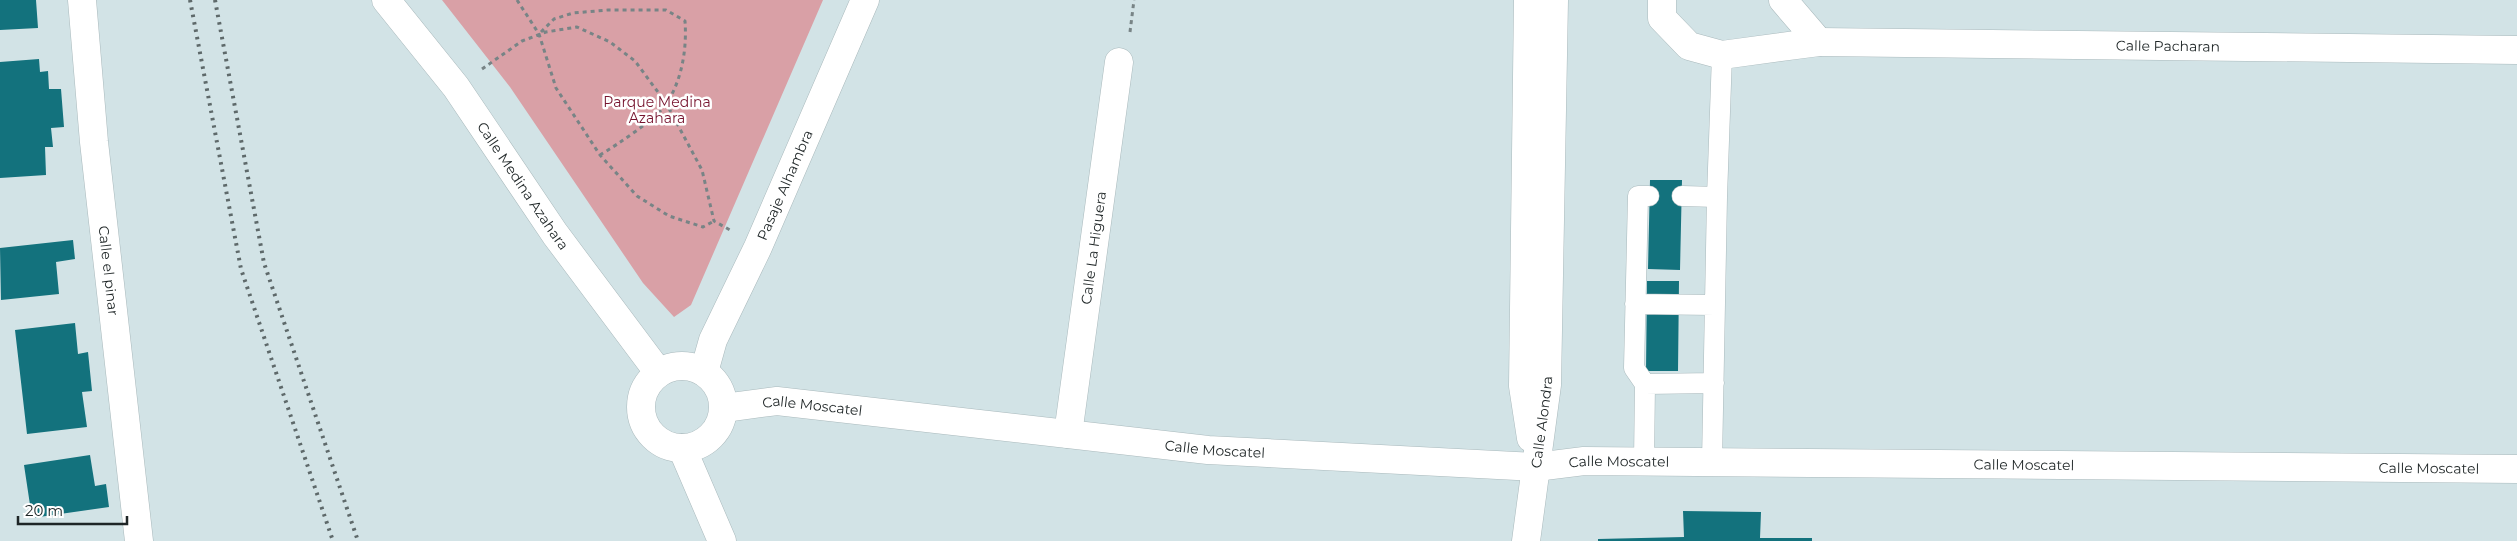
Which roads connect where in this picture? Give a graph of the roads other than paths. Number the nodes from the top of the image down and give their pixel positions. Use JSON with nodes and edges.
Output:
{"nodes":[{"id":1,"x":82,"y":0,"type":"edge"},
{"id":2,"x":386,"y":0,"type":"edge"},
{"id":3,"x":866,"y":0,"type":"edge"},
{"id":4,"x":1528,"y":0,"type":"edge"},
{"id":5,"x":1554,"y":0,"type":"edge"},
{"id":6,"x":1662,"y":0,"type":"edge"},
{"id":7,"x":1782,"y":0,"type":"edge"},
{"id":8,"x":1819,"y":42,"type":"junction"},
{"id":9,"x":2517,"y":50,"type":"edge"},
{"id":10,"x":1722,"y":55,"type":"junction"},
{"id":11,"x":1119,"y":62,"type":"dead end"},
{"id":12,"x":1649,"y":196,"type":"dead end"},
{"id":13,"x":1682,"y":196,"type":"dead end"},
{"id":14,"x":1717,"y":196,"type":"junction"},
{"id":15,"x":1635,"y":304,"type":"junction"},
{"id":16,"x":1715,"y":305,"type":"junction"},
{"id":17,"x":704,"y":372,"type":"junction"},
{"id":18,"x":659,"y":373,"type":"junction"},
{"id":19,"x":1714,"y":383,"type":"junction"},
{"id":20,"x":1645,"y":384,"type":"junction"},
{"id":21,"x":724,"y":408,"type":"junction"},
{"id":22,"x":1068,"y":434,"type":"junction"},
{"id":23,"x":682,"y":448,"type":"junction"},
{"id":24,"x":1644,"y":461,"type":"junction"},
{"id":25,"x":1712,"y":462,"type":"junction"},
{"id":26,"x":1536,"y":467,"type":"junction"},
{"id":27,"x":2517,"y":469,"type":"edge"},
{"id":28,"x":139,"y":541,"type":"edge"},
{"id":29,"x":722,"y":541,"type":"edge"},
{"id":30,"x":1526,"y":541,"type":"edge"}],
"edges":[{"from":1,"to":28,"type":"street","name":"Calle el pinar"},
{"from":2,"to":18,"type":"street","name":"Calle Medina Azahara"},
{"from":3,"to":17,"type":"street","name":"Pasaje Alhambra"},
{"from":4,"to":26,"type":"street","name":"Calle Alondra"},
{"from":5,"to":26,"type":"street","name":"Calle Alondra"},
{"from":6,"to":10,"type":"street","name":"Calle Pacharan"},
{"from":7,"to":8,"type":"street"},
{"from":8,"to":9,"type":"street","name":"Calle Pacharan"},
{"from":8,"to":10,"type":"street","name":"Calle Pacharan"},
{"from":10,"to":14,"type":"lane"},
{"from":11,"to":22,"type":"street","name":"Calle La Higuera"},
{"from":12,"to":15,"type":"lane"},
{"from":13,"to":14,"type":"lane"},
{"from":14,"to":16,"type":"lane"},
{"from":15,"to":16,"type":"lane"},
{"from":15,"to":20,"type":"lane"},
{"from":16,"to":19,"type":"lane"},
{"from":17,"to":18,"type":"street"},
{"from":17,"to":21,"type":"street"},
{"from":18,"to":23,"type":"street"},
{"from":19,"to":20,"type":"lane"},
{"from":19,"to":25,"type":"lane"},
{"from":20,"to":24,"type":"lane"},
{"from":21,"to":22,"type":"street","name":"Calle Moscatel"},
{"from":21,"to":23,"type":"street"},
{"from":22,"to":26,"type":"street","name":"Calle Moscatel"},
{"from":23,"to":29,"type":"street"},
{"from":24,"to":25,"type":"street","name":"Calle Moscatel"},
{"from":24,"to":26,"type":"street","name":"Calle Moscatel"},
{"from":25,"to":27,"type":"street","name":"Calle Moscatel"},
{"from":26,"to":30,"type":"street"}]}
